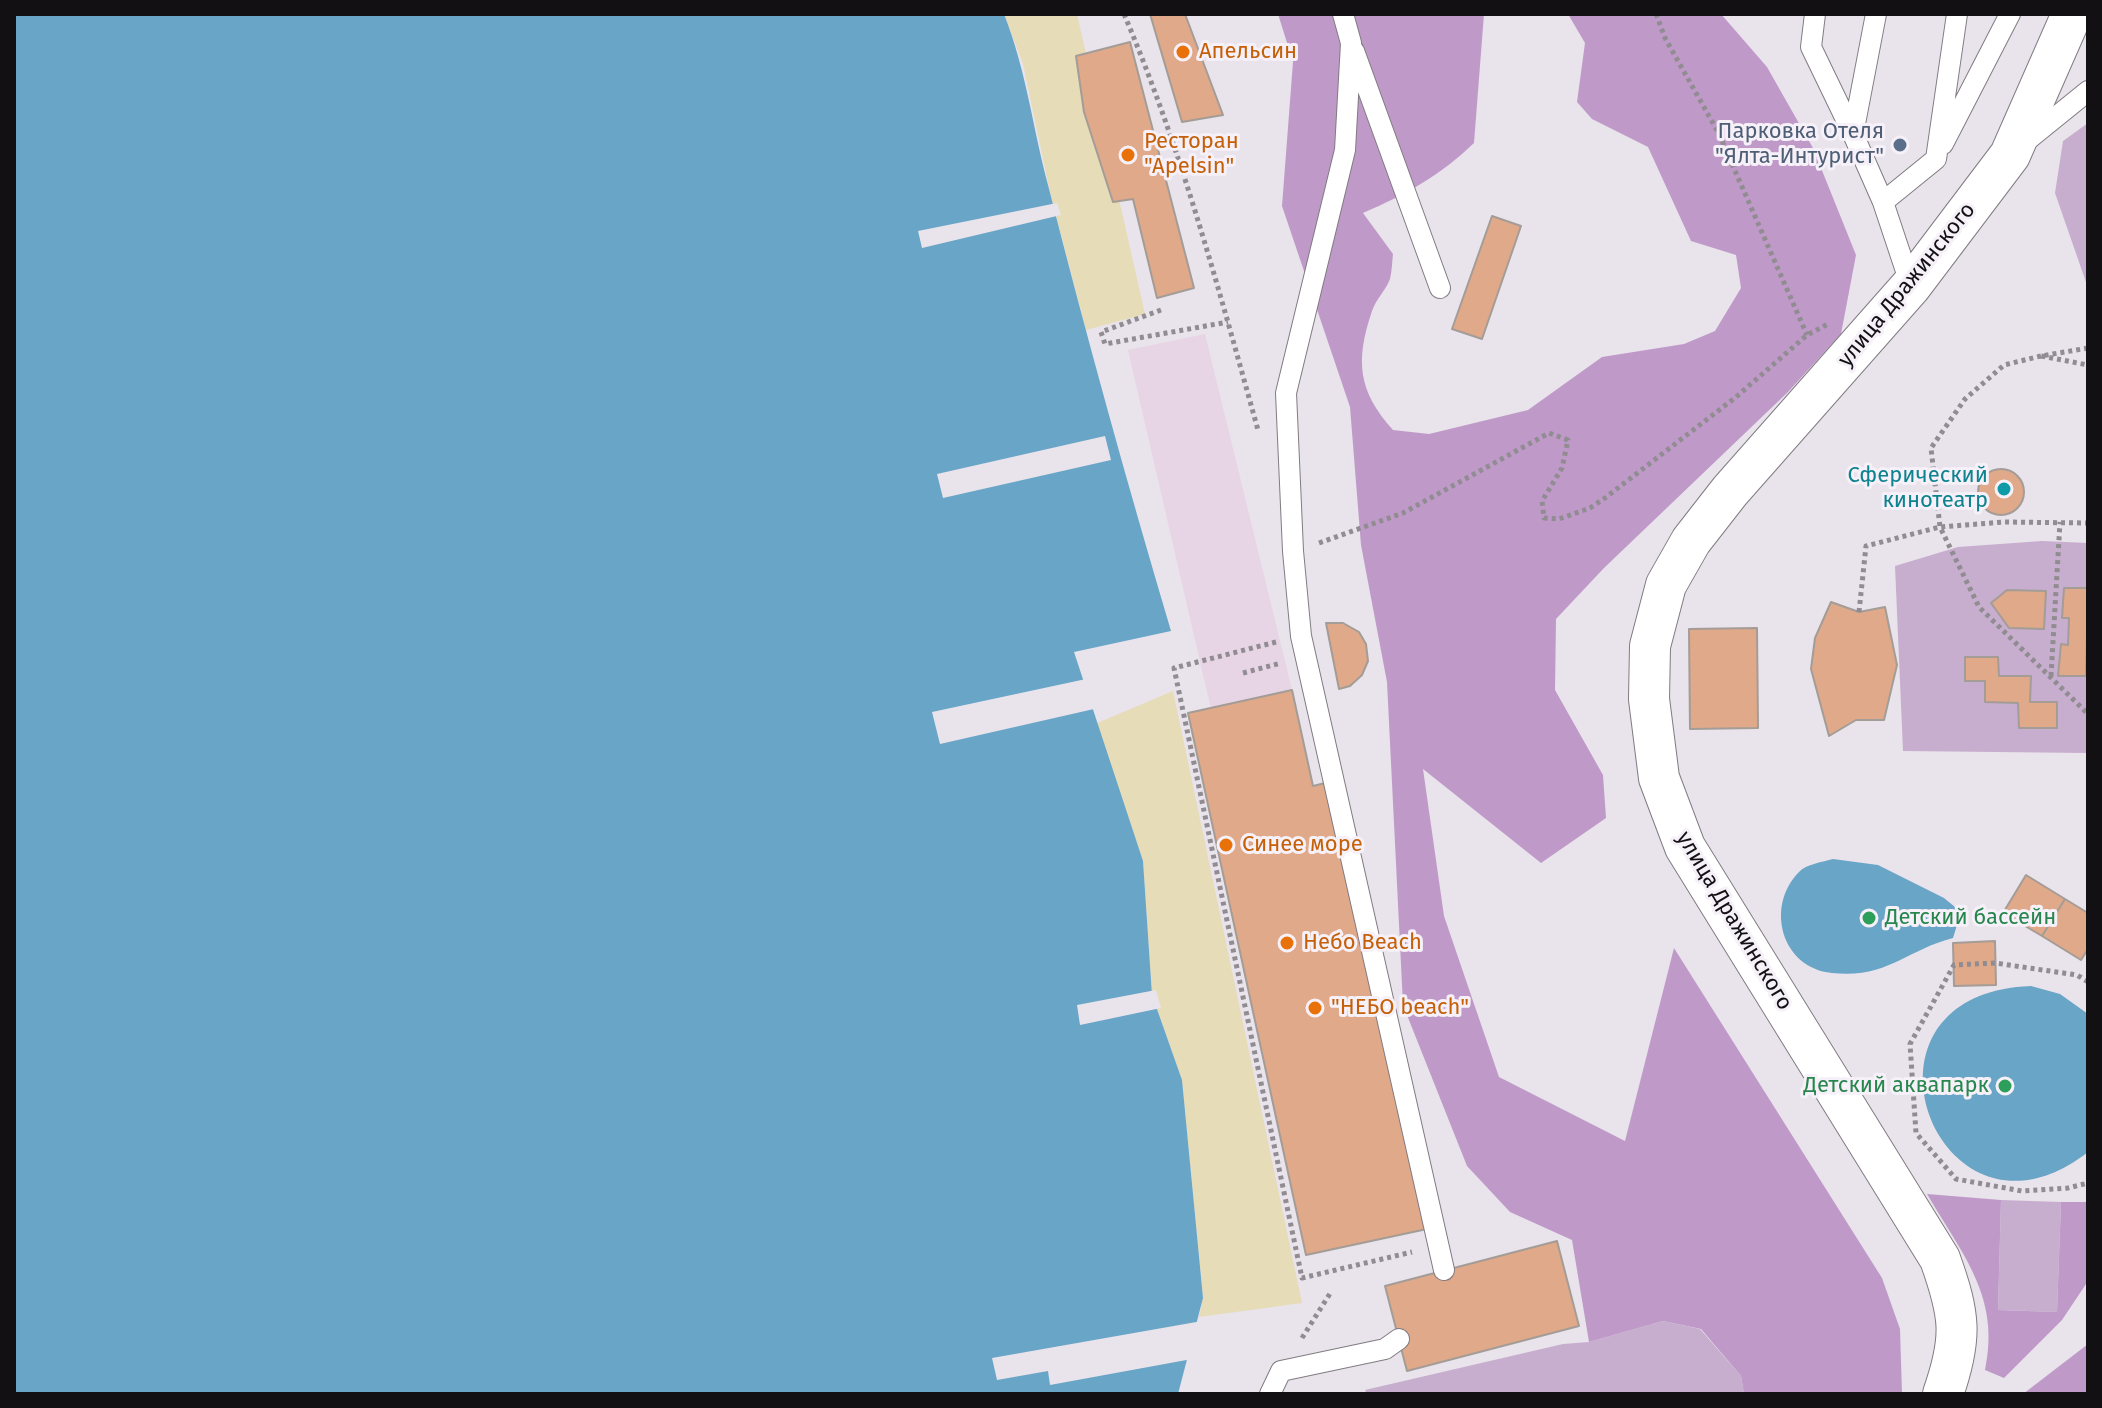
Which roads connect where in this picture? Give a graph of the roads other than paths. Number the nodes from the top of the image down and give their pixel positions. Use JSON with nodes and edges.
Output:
{"nodes":[{"id":1,"x":1343,"y":14,"type":"edge"},
{"id":2,"x":1815,"y":14,"type":"edge"},
{"id":3,"x":1876,"y":14,"type":"edge"},
{"id":4,"x":1957,"y":14,"type":"edge"},
{"id":5,"x":2010,"y":14,"type":"edge"},
{"id":6,"x":2072,"y":14,"type":"edge"},
{"id":7,"x":1351,"y":43,"type":"junction"},
{"id":8,"x":2088,"y":91,"type":"edge"},
{"id":9,"x":1853,"y":134,"type":"junction"},
{"id":10,"x":2010,"y":155,"type":"junction"},
{"id":11,"x":1936,"y":159,"type":"junction"},
{"id":12,"x":1883,"y":202,"type":"junction"},
{"id":13,"x":1911,"y":286,"type":"junction"},
{"id":14,"x":1440,"y":288,"type":"dead end"},
{"id":15,"x":1444,"y":1270,"type":"dead end"},
{"id":16,"x":1399,"y":1339,"type":"dead end"},
{"id":17,"x":1270,"y":1394,"type":"edge"},
{"id":18,"x":1943,"y":1394,"type":"edge"}],
"edges":[{"from":1,"to":7,"type":"lane"},
{"from":2,"to":9,"type":"lane"},
{"from":3,"to":9,"type":"lane"},
{"from":4,"to":11,"type":"lane"},
{"from":5,"to":11,"type":"lane"},
{"from":6,"to":10,"type":"street","name":"улица Дражинского"},
{"from":7,"to":14,"type":"lane"},
{"from":7,"to":15,"type":"lane"},
{"from":8,"to":10,"type":"lane"},
{"from":9,"to":12,"type":"lane"},
{"from":10,"to":13,"type":"street","name":"улица Дражинского"},
{"from":11,"to":12,"type":"lane"},
{"from":12,"to":13,"type":"lane"},
{"from":13,"to":18,"type":"street","name":"улица Дражинского"},
{"from":16,"to":17,"type":"lane"}]}
